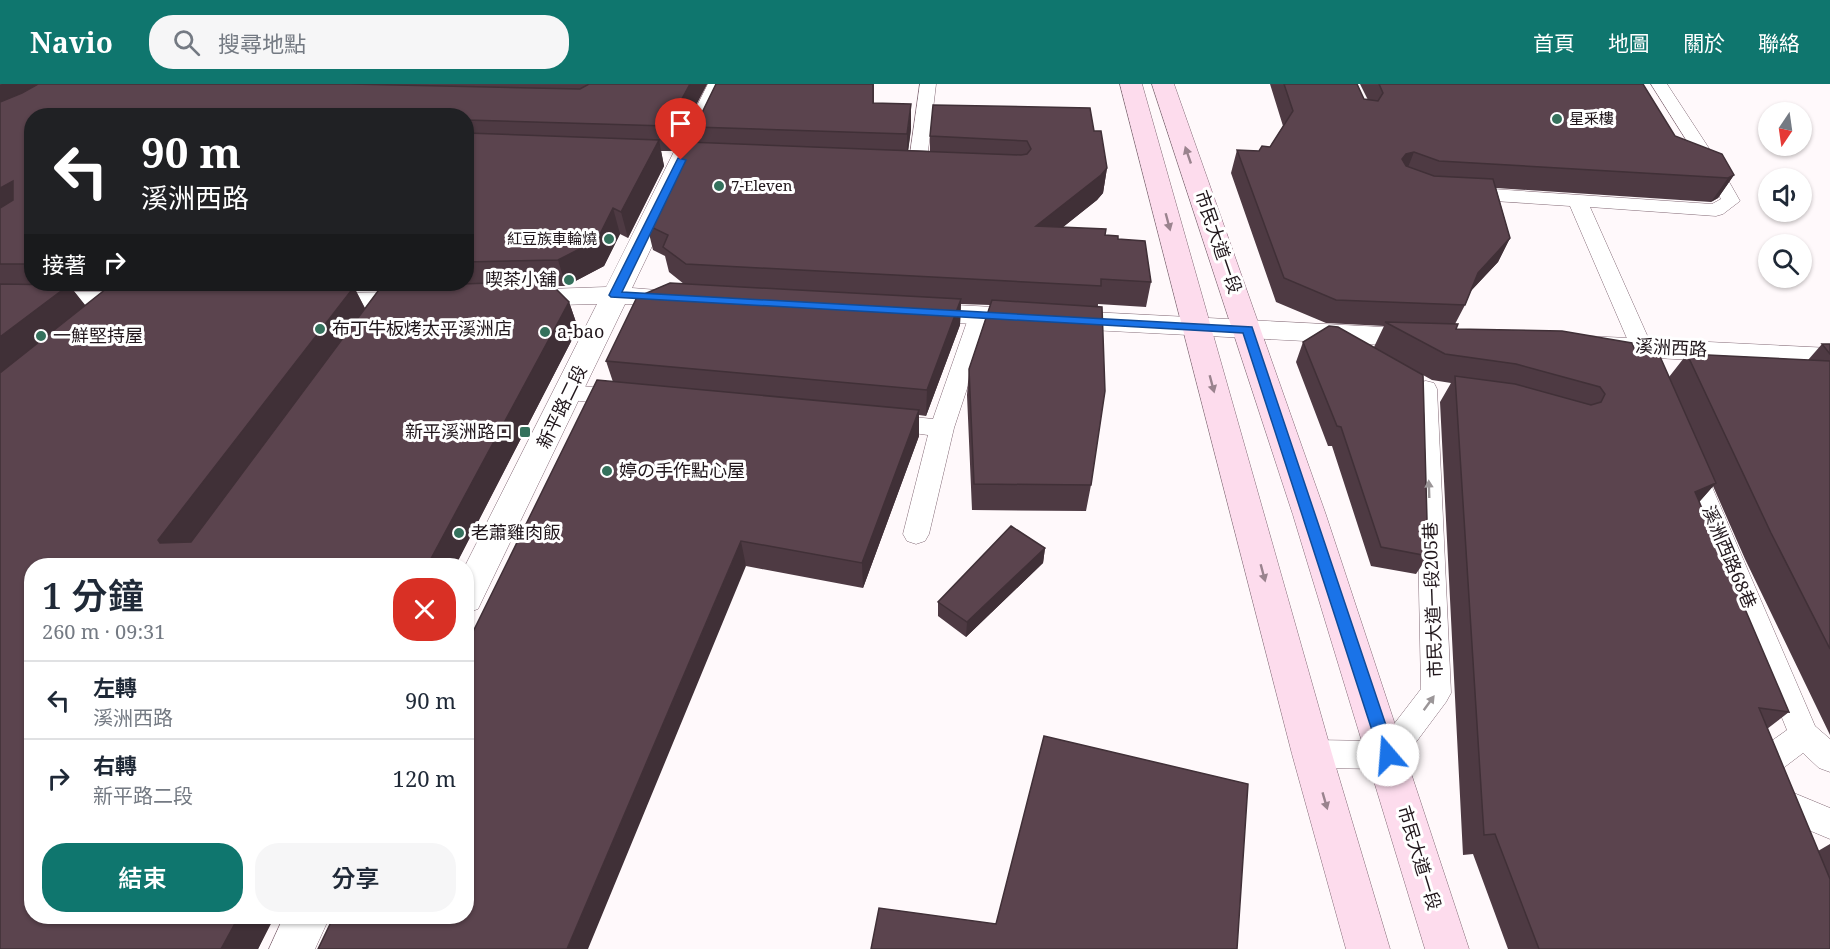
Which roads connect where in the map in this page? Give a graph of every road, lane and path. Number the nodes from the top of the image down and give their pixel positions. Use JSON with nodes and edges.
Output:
{"nodes":[{"id":1,"x":719,"y":84,"type":"edge"},
{"id":2,"x":928,"y":84,"type":"edge"},
{"id":3,"x":1131,"y":84,"type":"edge"},
{"id":4,"x":1163,"y":84,"type":"edge"},
{"id":5,"x":1637,"y":86,"type":"edge"},
{"id":6,"x":1660,"y":86,"type":"edge"},
{"id":7,"x":894,"y":167,"type":"edge"},
{"id":8,"x":917,"y":168,"type":"junction"},
{"id":9,"x":940,"y":169,"type":"edge"},
{"id":10,"x":1449,"y":192,"type":"edge"},
{"id":11,"x":1577,"y":200,"type":"junction"},
{"id":12,"x":615,"y":295,"type":"junction"},
{"id":13,"x":496,"y":298,"type":"edge"},
{"id":14,"x":0,"y":300,"type":"edge"},
{"id":15,"x":437,"y":300,"type":"edge"},
{"id":16,"x":709,"y":300,"type":"edge"},
{"id":17,"x":123,"y":302,"type":"junction"},
{"id":18,"x":158,"y":302,"type":"edge"},
{"id":19,"x":297,"y":302,"type":"edge"},
{"id":20,"x":885,"y":310,"type":"edge"},
{"id":21,"x":980,"y":316,"type":"junction"},
{"id":22,"x":1197,"y":328,"type":"junction"},
{"id":23,"x":88,"y":330,"type":"edge"},
{"id":24,"x":1248,"y":330,"type":"junction"},
{"id":25,"x":1333,"y":335,"type":"junction"},
{"id":26,"x":1452,"y":340,"type":"edge"},
{"id":27,"x":1558,"y":344,"type":"edge"},
{"id":28,"x":1641,"y":347,"type":"junction"},
{"id":29,"x":1367,"y":356,"type":"edge"},
{"id":30,"x":1830,"y":358,"type":"edge"},
{"id":31,"x":1428,"y":387,"type":"dead end"},
{"id":32,"x":1659,"y":390,"type":"edge"},
{"id":33,"x":570,"y":393,"type":"junction"},
{"id":34,"x":651,"y":401,"type":"edge"},
{"id":35,"x":860,"y":420,"type":"edge"},
{"id":36,"x":942,"y":428,"type":"junction"},
{"id":37,"x":1682,"y":444,"type":"edge"},
{"id":38,"x":916,"y":534,"type":"dead end"},
{"id":39,"x":474,"y":584,"type":"edge"},
{"id":40,"x":1804,"y":735,"type":"junction"},
{"id":41,"x":1312,"y":754,"type":"junction"},
{"id":42,"x":1388,"y":755,"type":"junction"},
{"id":43,"x":1830,"y":758,"type":"edge"},
{"id":44,"x":1774,"y":800,"type":"junction"},
{"id":45,"x":1830,"y":824,"type":"edge"},
{"id":46,"x":1791,"y":843,"type":"edge"},
{"id":47,"x":304,"y":924,"type":"edge"},
{"id":48,"x":291,"y":949,"type":"edge"},
{"id":49,"x":1368,"y":949,"type":"edge"},
{"id":50,"x":1447,"y":949,"type":"edge"}],
"edges":[{"from":1,"to":12,"type":"street","name":"新平路二段"},
{"from":2,"to":8,"type":"lane"},
{"from":3,"to":22,"type":"street","one_way":true},
{"from":24,"to":4,"type":"street","name":"市民大道一段","one_way":true},
{"from":5,"to":6,"type":"lane"},
{"from":6,"to":11,"type":"lane"},
{"from":7,"to":8,"type":"lane"},
{"from":8,"to":9,"type":"lane"},
{"from":10,"to":11,"type":"lane"},
{"from":11,"to":28,"type":"lane"},
{"from":12,"to":13,"type":"street"},
{"from":12,"to":16,"type":"street"},
{"from":12,"to":33,"type":"street","name":"新平路二段"},
{"from":14,"to":17,"type":"street"},
{"from":15,"to":19,"type":"street"},
{"from":17,"to":18,"type":"street"},
{"from":17,"to":23,"type":"street"},
{"from":20,"to":21,"type":"street"},
{"from":21,"to":22,"type":"street"},
{"from":21,"to":36,"type":"lane"},
{"from":22,"to":24,"type":"street"},
{"from":22,"to":41,"type":"street","one_way":true},
{"from":24,"to":25,"type":"street"},
{"from":24,"to":42,"type":"street","name":"市民大道一段"},
{"from":25,"to":26,"type":"street"},
{"from":25,"to":29,"type":"lane"},
{"from":27,"to":28,"type":"street","name":"溪洲西路"},
{"from":28,"to":30,"type":"street","name":"溪洲西路"},
{"from":28,"to":32,"type":"lane"},
{"from":42,"to":31,"type":"lane","name":"市民大道一段205巷","one_way":true},
{"from":33,"to":34,"type":"lane"},
{"from":33,"to":39,"type":"street","name":"新平路二段"},
{"from":35,"to":36,"type":"lane"},
{"from":36,"to":38,"type":"lane"},
{"from":37,"to":40,"type":"lane","name":"溪洲西路68巷"},
{"from":40,"to":43,"type":"lane","name":"溪洲西路68巷"},
{"from":40,"to":44,"type":"lane"},
{"from":41,"to":42,"type":"lane"},
{"from":41,"to":49,"type":"street","one_way":true},
{"from":42,"to":50,"type":"street","name":"市民大道一段"},
{"from":44,"to":45,"type":"lane"},
{"from":44,"to":46,"type":"lane"},
{"from":47,"to":48,"type":"street"}]}
